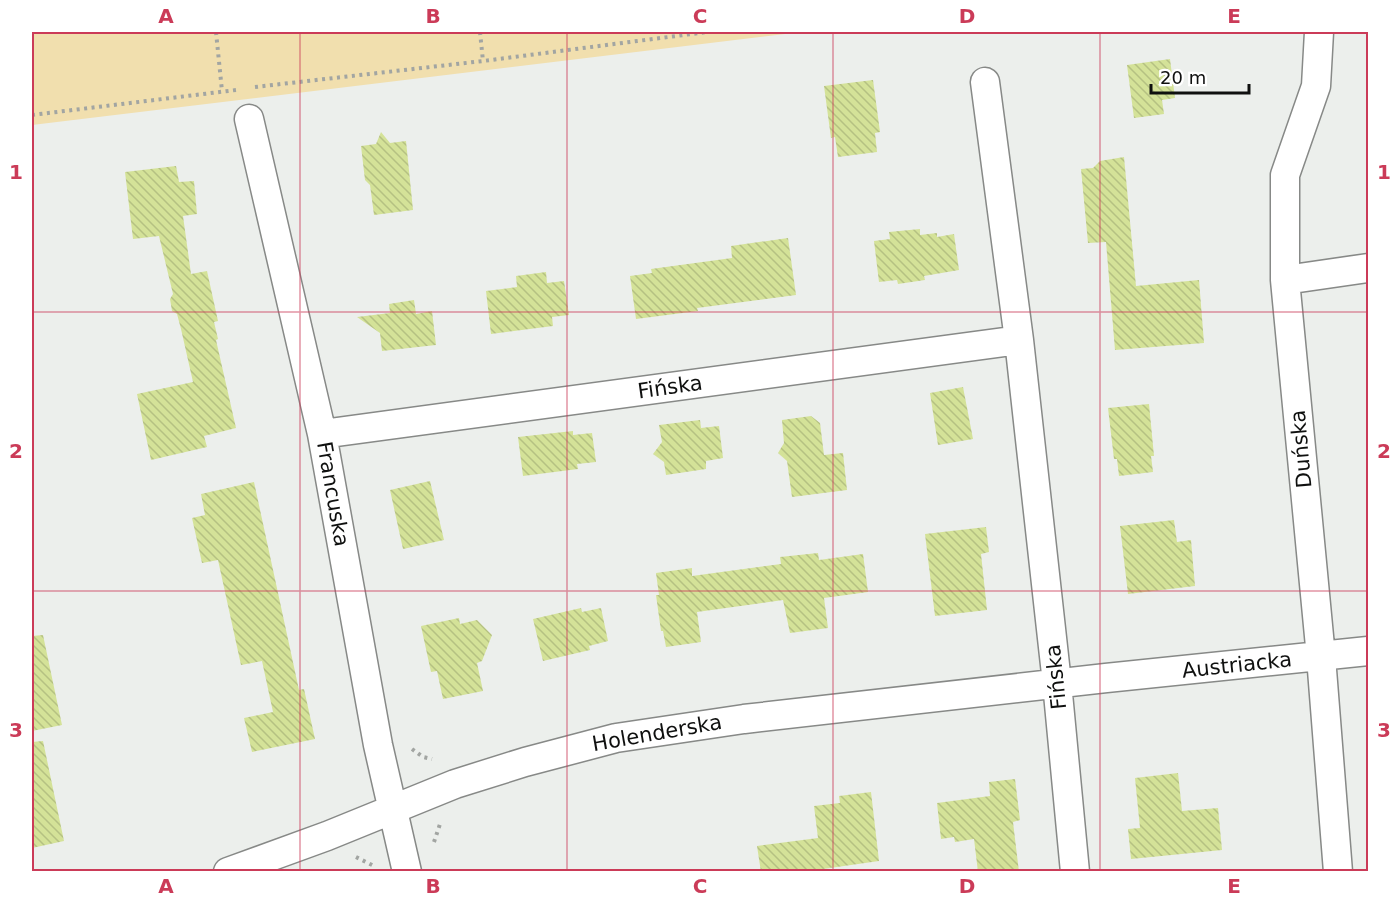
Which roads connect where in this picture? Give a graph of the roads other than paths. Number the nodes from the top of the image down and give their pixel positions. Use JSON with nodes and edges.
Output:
{"nodes":[{"id":1,"x":1319,"y":32,"type":"edge"},
{"id":2,"x":985,"y":82,"type":"dead end"},
{"id":3,"x":249,"y":119,"type":"dead end"},
{"id":4,"x":1368,"y":268,"type":"edge"},
{"id":5,"x":1285,"y":280,"type":"junction"},
{"id":6,"x":1019,"y":340,"type":"junction"},
{"id":7,"x":322,"y":434,"type":"junction"},
{"id":8,"x":1368,"y":651,"type":"edge"},
{"id":9,"x":1321,"y":657,"type":"junction"},
{"id":10,"x":1106,"y":678,"type":"joint"},
{"id":11,"x":1057,"y":683,"type":"junction"},
{"id":12,"x":394,"y":808,"type":"junction"},
{"id":13,"x":395,"y":871,"type":"edge"},
{"id":14,"x":228,"y":872,"type":"edge"},
{"id":15,"x":1075,"y":872,"type":"edge"},
{"id":16,"x":1338,"y":872,"type":"edge"}],
"edges":[{"from":1,"to":5,"type":"street","name":"Duńska"},
{"from":2,"to":6,"type":"street","name":"Fińska"},
{"from":3,"to":7,"type":"street","name":"Francuska"},
{"from":4,"to":5,"type":"street"},
{"from":5,"to":9,"type":"street","name":"Duńska"},
{"from":6,"to":7,"type":"street","name":"Fińska"},
{"from":6,"to":11,"type":"street","name":"Fińska"},
{"from":7,"to":12,"type":"street","name":"Francuska"},
{"from":8,"to":9,"type":"street","name":"Austriacka"},
{"from":9,"to":10,"type":"street","name":"Austriacka"},
{"from":9,"to":16,"type":"street","name":"Duńska"},
{"from":10,"to":11,"type":"street","name":"Holenderska"},
{"from":11,"to":12,"type":"street","name":"Holenderska"},
{"from":11,"to":15,"type":"street","name":"Fińska"},
{"from":12,"to":13,"type":"street","name":"Francuska"},
{"from":12,"to":14,"type":"street","name":"Holenderska"}]}
